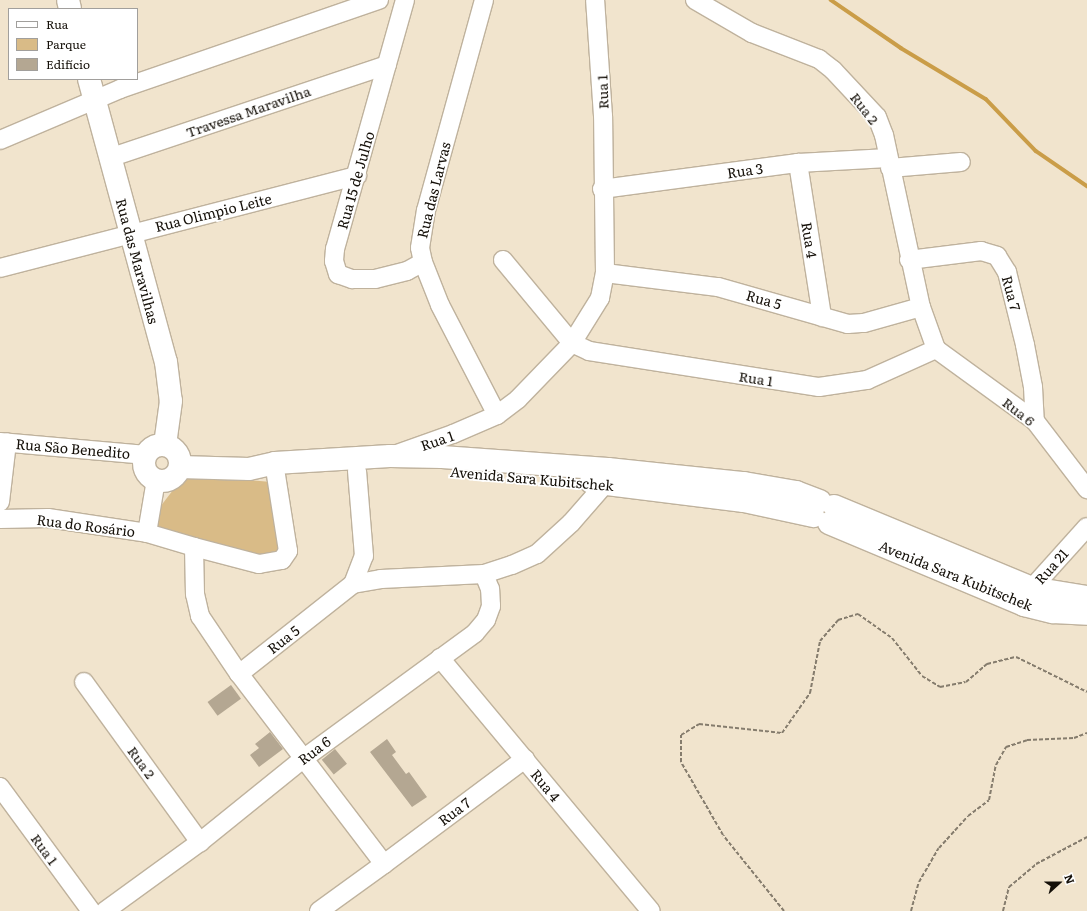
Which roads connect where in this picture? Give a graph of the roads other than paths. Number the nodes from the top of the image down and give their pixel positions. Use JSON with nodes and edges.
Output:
{"nodes":[{"id":1,"x":379,"y":0,"type":"edge"},
{"id":2,"x":405,"y":0,"type":"edge"},
{"id":3,"x":484,"y":0,"type":"edge"},
{"id":4,"x":595,"y":0,"type":"edge"},
{"id":5,"x":695,"y":0,"type":"edge"},
{"id":6,"x":387,"y":65,"type":"junction"},
{"id":7,"x":138,"y":75,"type":"edge"},
{"id":8,"x":121,"y":80,"type":"edge"},
{"id":9,"x":91,"y":89,"type":"edge"},
{"id":10,"x":0,"y":140,"type":"edge"},
{"id":11,"x":110,"y":158,"type":"junction"},
{"id":12,"x":961,"y":162,"type":"dead end"},
{"id":13,"x":798,"y":163,"type":"junction"},
{"id":14,"x":889,"y":163,"type":"junction"},
{"id":15,"x":357,"y":176,"type":"junction"},
{"id":16,"x":602,"y":189,"type":"junction"},
{"id":17,"x":132,"y":233,"type":"junction"},
{"id":18,"x":503,"y":260,"type":"dead end"},
{"id":19,"x":909,"y":260,"type":"junction"},
{"id":20,"x":423,"y":262,"type":"junction"},
{"id":21,"x":0,"y":268,"type":"edge"},
{"id":22,"x":605,"y":273,"type":"junction"},
{"id":23,"x":921,"y":307,"type":"junction"},
{"id":24,"x":822,"y":317,"type":"junction"},
{"id":25,"x":572,"y":343,"type":"junction"},
{"id":26,"x":936,"y":349,"type":"junction"},
{"id":27,"x":497,"y":415,"type":"junction"},
{"id":28,"x":1035,"y":421,"type":"junction"},
{"id":29,"x":4,"y":442,"type":"edge"},
{"id":30,"x":165,"y":444,"type":"junction"},
{"id":31,"x":146,"y":455,"type":"junction"},
{"id":32,"x":390,"y":456,"type":"junction"},
{"id":33,"x":356,"y":465,"type":"junction"},
{"id":34,"x":180,"y":467,"type":"junction"},
{"id":35,"x":249,"y":469,"type":"junction"},
{"id":36,"x":276,"y":474,"type":"junction"},
{"id":37,"x":156,"y":480,"type":"junction"},
{"id":38,"x":605,"y":484,"type":"junction"},
{"id":39,"x":1087,"y":489,"type":"edge"},
{"id":40,"x":0,"y":502,"type":"edge"},
{"id":41,"x":824,"y":511,"type":"junction"},
{"id":42,"x":0,"y":519,"type":"edge"},
{"id":43,"x":1087,"y":527,"type":"edge"},
{"id":44,"x":147,"y":533,"type":"junction"},
{"id":45,"x":194,"y":547,"type":"junction"},
{"id":46,"x":364,"y":556,"type":"junction"},
{"id":47,"x":484,"y":574,"type":"junction"},
{"id":48,"x":381,"y":579,"type":"junction"},
{"id":49,"x":353,"y":584,"type":"junction"},
{"id":50,"x":1032,"y":588,"type":"junction"},
{"id":51,"x":1087,"y":597,"type":"edge"},
{"id":52,"x":1087,"y":614,"type":"edge"},
{"id":53,"x":440,"y":658,"type":"junction"},
{"id":54,"x":239,"y":674,"type":"junction"},
{"id":55,"x":84,"y":682,"type":"dead end"},
{"id":56,"x":303,"y":759,"type":"junction"},
{"id":57,"x":524,"y":759,"type":"junction"},
{"id":58,"x":0,"y":787,"type":"edge"},
{"id":59,"x":200,"y":842,"type":"junction"},
{"id":60,"x":384,"y":864,"type":"junction"},
{"id":61,"x":91,"y":911,"type":"edge"},
{"id":62,"x":105,"y":911,"type":"edge"},
{"id":63,"x":320,"y":911,"type":"edge"},
{"id":64,"x":651,"y":911,"type":"edge"}],
"edges":[{"from":1,"to":7,"type":"street"},
{"from":2,"to":6,"type":"street","name":"Rua 15 de Julho"},
{"from":3,"to":20,"type":"street","name":"Rua das Larvas"},
{"from":4,"to":16,"type":"street","name":"Rua 1"},
{"from":5,"to":14,"type":"street","name":"Rua 2"},
{"from":6,"to":11,"type":"street","name":"Travessa Maravilha"},
{"from":6,"to":15,"type":"street","name":"Rua 15 de Julho"},
{"from":8,"to":9,"type":"street"},
{"from":9,"to":10,"type":"street"},
{"from":9,"to":11,"type":"main road","name":"Rua das Maravilhas"},
{"from":11,"to":17,"type":"main road","name":"Rua das Maravilhas"},
{"from":12,"to":14,"type":"street","name":"Rua 3"},
{"from":13,"to":14,"type":"street","name":"Rua 3"},
{"from":13,"to":16,"type":"street","name":"Rua 3"},
{"from":13,"to":24,"type":"street","name":"Rua 4"},
{"from":14,"to":19,"type":"street","name":"Rua 2"},
{"from":15,"to":17,"type":"street","name":"Rua Olimpio Leite"},
{"from":15,"to":20,"type":"street","name":"Rua 15 de Julho"},
{"from":16,"to":22,"type":"street","name":"Rua 1"},
{"from":17,"to":21,"type":"street","name":"Rua Olimpio Leite"},
{"from":17,"to":30,"type":"main road","name":"Rua das Maravilhas"},
{"from":18,"to":25,"type":"street","name":"Rua 1"},
{"from":19,"to":23,"type":"street","name":"Rua 2"},
{"from":19,"to":28,"type":"street","name":"Rua 7"},
{"from":20,"to":27,"type":"street","name":"Rua das Larvas"},
{"from":22,"to":24,"type":"street","name":"Rua 5"},
{"from":22,"to":25,"type":"street","name":"Rua 1"},
{"from":23,"to":24,"type":"street","name":"Rua 5"},
{"from":23,"to":26,"type":"street","name":"Rua 2"},
{"from":25,"to":26,"type":"street","name":"Rua 1"},
{"from":25,"to":27,"type":"street","name":"Rua 1"},
{"from":26,"to":28,"type":"street","name":"Rua 6"},
{"from":27,"to":32,"type":"street","name":"Rua 1"},
{"from":28,"to":39,"type":"street","name":"Rua 6"},
{"from":29,"to":31,"type":"street","name":"Rua São Benedito"},
{"from":29,"to":40,"type":"street"},
{"from":30,"to":31,"type":"main road"},
{"from":30,"to":34,"type":"main road"},
{"from":31,"to":37,"type":"main road"},
{"from":32,"to":33,"type":"main road","name":"Avenida Sara Kubitschek"},
{"from":32,"to":41,"type":"main road","name":"Avenida Sara Kubitschek"},
{"from":33,"to":35,"type":"main road"},
{"from":33,"to":36,"type":"main road","name":"Avenida Sara Kubitschek"},
{"from":33,"to":38,"type":"main road","name":"Avenida Sara Kubitschek"},
{"from":33,"to":46,"type":"street"},
{"from":34,"to":35,"type":"main road"},
{"from":34,"to":37,"type":"main road"},
{"from":35,"to":36,"type":"main road","name":"Avenida Sara Kubitschek"},
{"from":36,"to":45,"type":"street"},
{"from":37,"to":44,"type":"street"},
{"from":38,"to":41,"type":"main road","name":"Avenida Sara Kubitschek"},
{"from":38,"to":47,"type":"street","name":"Rua 5"},
{"from":41,"to":50,"type":"main road","name":"Avenida Sara Kubitschek"},
{"from":41,"to":52,"type":"main road","name":"Avenida Sara Kubitschek"},
{"from":42,"to":44,"type":"street","name":"Rua do Rosário"},
{"from":43,"to":50,"type":"street","name":"Rua 21"},
{"from":44,"to":45,"type":"street","name":"Rua do Rosário"},
{"from":45,"to":54,"type":"street"},
{"from":46,"to":48,"type":"street"},
{"from":46,"to":49,"type":"street"},
{"from":47,"to":48,"type":"street","name":"Rua 5"},
{"from":47,"to":53,"type":"street","name":"Rua 6"},
{"from":48,"to":49,"type":"street","name":"Rua 5"},
{"from":49,"to":54,"type":"street","name":"Rua 5"},
{"from":50,"to":51,"type":"main road","name":"Avenida Sara Kubitschek"},
{"from":53,"to":56,"type":"street","name":"Rua 6"},
{"from":53,"to":57,"type":"street","name":"Rua 4"},
{"from":54,"to":56,"type":"street"},
{"from":55,"to":59,"type":"street","name":"Rua 2"},
{"from":56,"to":59,"type":"street","name":"Rua 6"},
{"from":56,"to":60,"type":"street"},
{"from":57,"to":60,"type":"street","name":"Rua 7"},
{"from":57,"to":64,"type":"street","name":"Rua 4"},
{"from":58,"to":61,"type":"street","name":"Rua 1"},
{"from":59,"to":62,"type":"street","name":"Rua 6"},
{"from":60,"to":63,"type":"street"}]}
